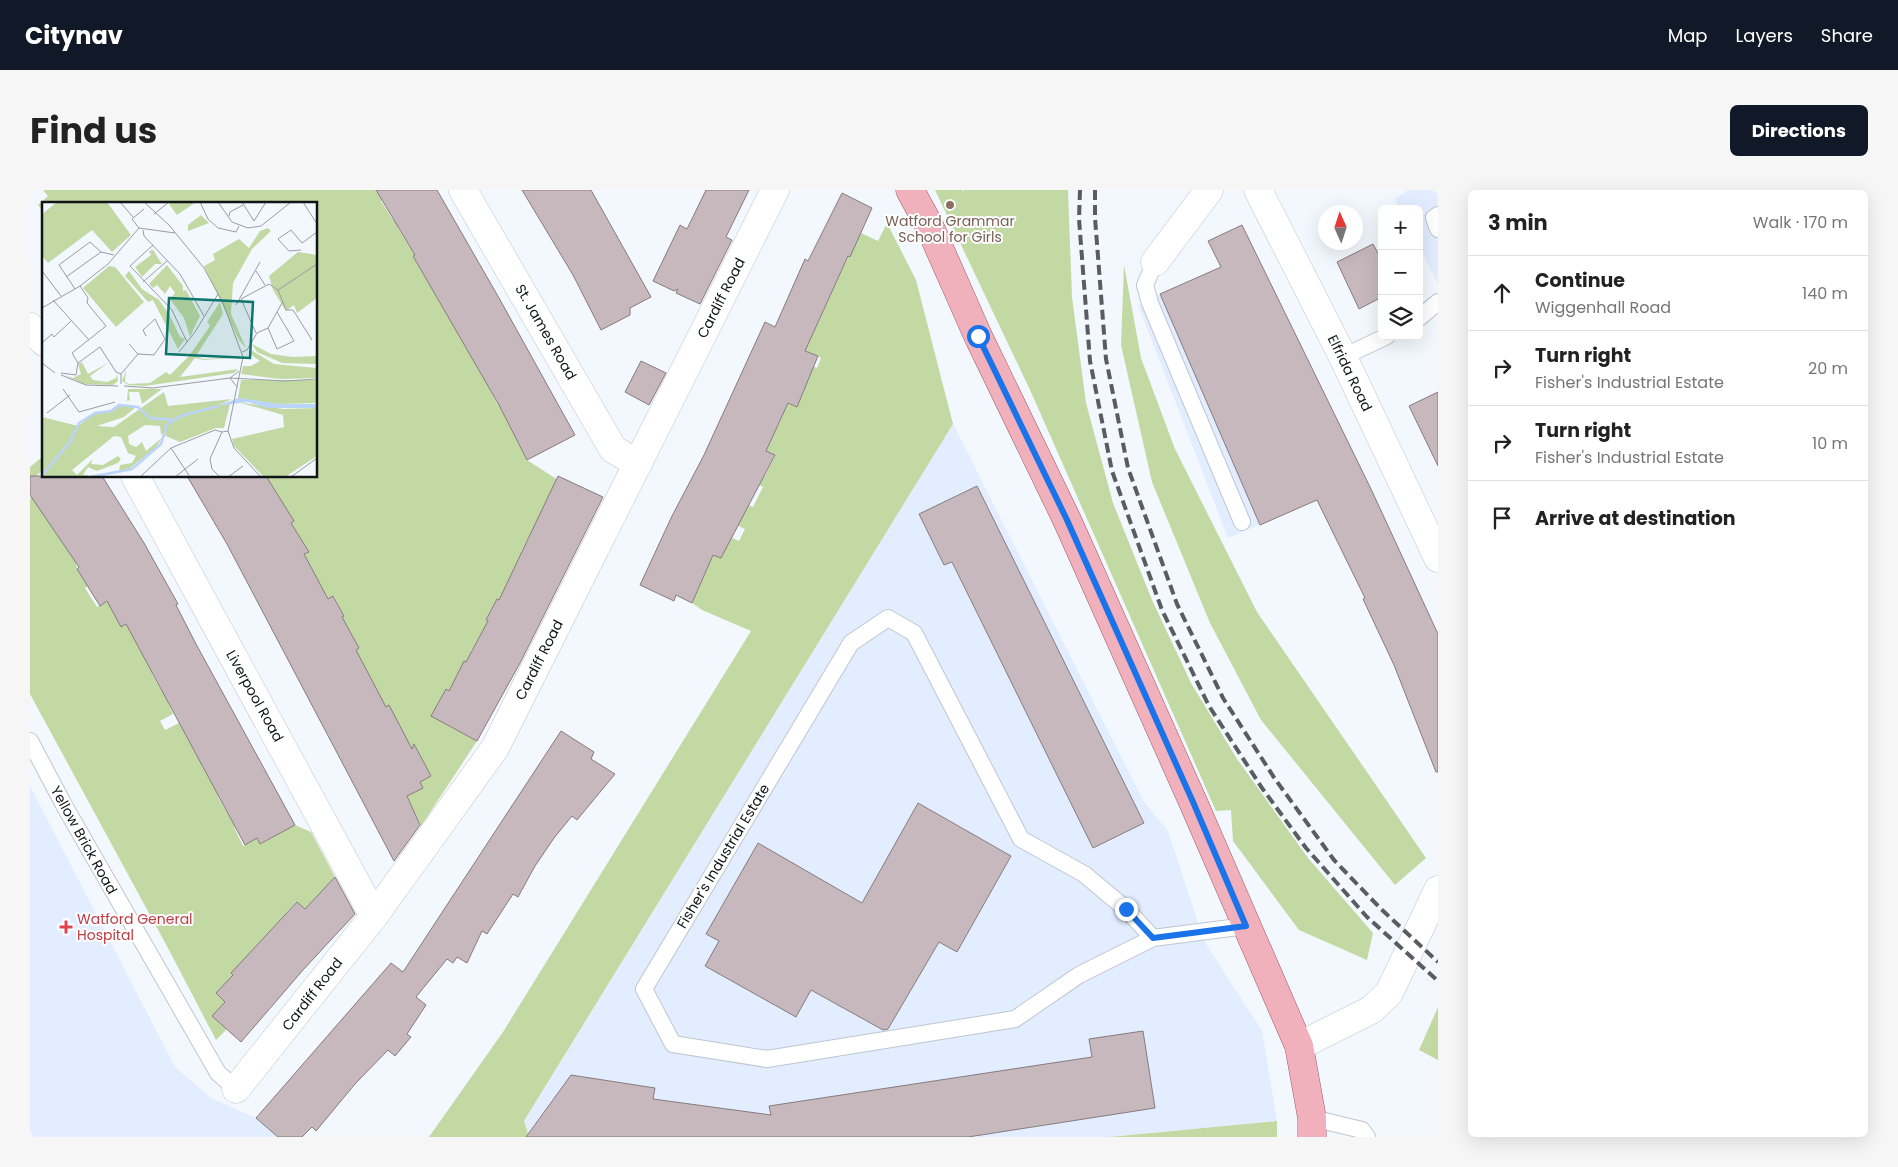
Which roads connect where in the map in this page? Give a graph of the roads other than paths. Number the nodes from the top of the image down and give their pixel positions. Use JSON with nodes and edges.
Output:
{"nodes":[{"id":1,"x":464,"y":190,"type":"edge"},
{"id":2,"x":775,"y":190,"type":"edge"},
{"id":3,"x":910,"y":190,"type":"edge"},
{"id":4,"x":1209,"y":190,"type":"edge"},
{"id":5,"x":1258,"y":190,"type":"edge"},
{"id":6,"x":1438,"y":215,"type":"edge"},
{"id":7,"x":1438,"y":229,"type":"edge"},
{"id":8,"x":1155,"y":262,"type":"joint"},
{"id":9,"x":1438,"y":302,"type":"edge"},
{"id":10,"x":1423,"y":315,"type":"edge"},
{"id":11,"x":30,"y":327,"type":"edge"},
{"id":12,"x":42,"y":340,"type":"edge"},
{"id":13,"x":1379,"y":340,"type":"edge"},
{"id":14,"x":1343,"y":357,"type":"junction"},
{"id":15,"x":638,"y":464,"type":"junction"},
{"id":16,"x":136,"y":478,"type":"edge"},
{"id":17,"x":1242,"y":522,"type":"dead end"},
{"id":18,"x":1438,"y":558,"type":"edge"},
{"id":19,"x":30,"y":742,"type":"edge"},
{"id":20,"x":1438,"y":890,"type":"edge"},
{"id":21,"x":374,"y":916,"type":"junction"},
{"id":22,"x":1246,"y":926,"type":"junction"},
{"id":23,"x":1153,"y":938,"type":"junction"},
{"id":24,"x":1299,"y":1046,"type":"junction"},
{"id":25,"x":236,"y":1089,"type":"joint"},
{"id":26,"x":1312,"y":1127,"type":"edge"},
{"id":27,"x":1367,"y":1137,"type":"edge"}],
"edges":[{"from":1,"to":15,"type":"street","name":"St. James Road"},
{"from":2,"to":15,"type":"street","name":"Cardiff Road"},
{"from":3,"to":22,"type":"main road"},
{"from":4,"to":8,"type":"street"},
{"from":5,"to":14,"type":"street","name":"Elfrida Road"},
{"from":6,"to":7,"type":"lane"},
{"from":8,"to":17,"type":"lane"},
{"from":9,"to":10,"type":"lane"},
{"from":11,"to":12,"type":"street"},
{"from":13,"to":14,"type":"lane"},
{"from":14,"to":18,"type":"street","name":"Elfrida Road"},
{"from":15,"to":21,"type":"street","name":"Cardiff Road"},
{"from":16,"to":21,"type":"street","name":"Liverpool Road"},
{"from":19,"to":25,"type":"lane","name":"Yellow Brick Road"},
{"from":20,"to":24,"type":"street"},
{"from":21,"to":25,"type":"street","name":"Cardiff Road"},
{"from":22,"to":23,"type":"lane","name":"Fisher's Industrial Estate"},
{"from":22,"to":24,"type":"main road"},
{"from":23,"to":23,"type":"lane","name":"Fisher's Industrial Estate"},
{"from":24,"to":26,"type":"main road"},
{"from":26,"to":27,"type":"lane"}]}
